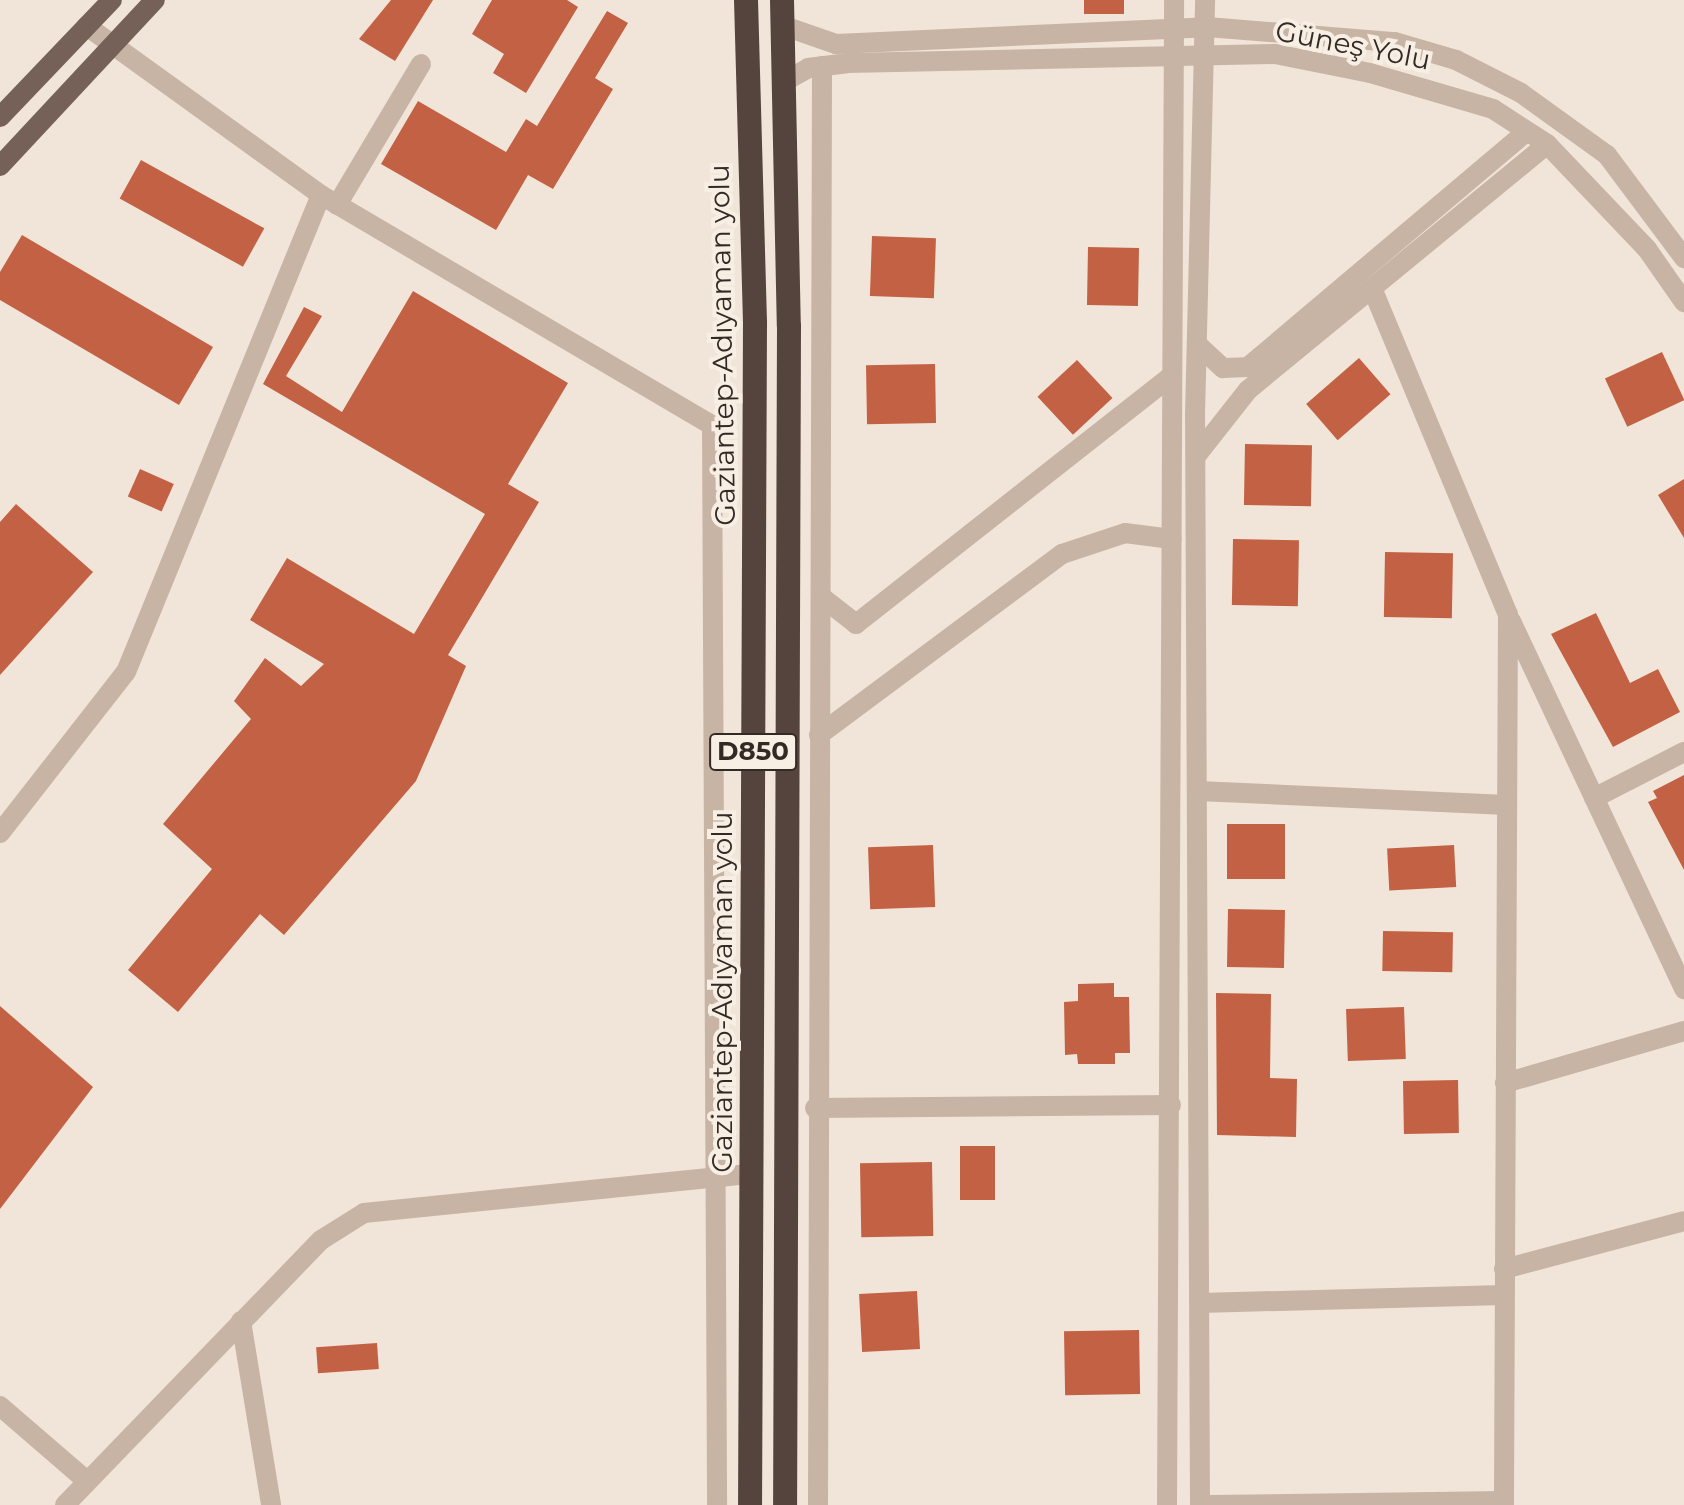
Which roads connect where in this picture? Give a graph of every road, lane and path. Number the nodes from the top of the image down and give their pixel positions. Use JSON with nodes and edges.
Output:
{"nodes":[{"id":1,"x":112,"y":0,"type":"edge"},
{"id":2,"x":155,"y":0,"type":"edge"},
{"id":3,"x":746,"y":0,"type":"edge"},
{"id":4,"x":782,"y":0,"type":"edge"},
{"id":5,"x":1174,"y":0,"type":"edge"},
{"id":6,"x":1205,"y":0,"type":"edge"},
{"id":7,"x":87,"y":26,"type":"junction"},
{"id":8,"x":784,"y":26,"type":"junction"},
{"id":9,"x":1207,"y":27,"type":"junction"},
{"id":10,"x":1174,"y":29,"type":"junction"},
{"id":11,"x":109,"y":48,"type":"junction"},
{"id":12,"x":1207,"y":56,"type":"junction"},
{"id":13,"x":1170,"y":57,"type":"junction"},
{"id":14,"x":421,"y":64,"type":"dead end"},
{"id":15,"x":822,"y":66,"type":"junction"},
{"id":16,"x":785,"y":81,"type":"junction"},
{"id":17,"x":0,"y":117,"type":"edge"},
{"id":18,"x":1527,"y":131,"type":"junction"},
{"id":19,"x":1547,"y":144,"type":"junction"},
{"id":20,"x":0,"y":166,"type":"edge"},
{"id":21,"x":329,"y":200,"type":"junction"},
{"id":22,"x":1684,"y":258,"type":"edge"},
{"id":23,"x":1372,"y":288,"type":"junction"},
{"id":24,"x":1684,"y":302,"type":"edge"},
{"id":25,"x":1198,"y":345,"type":"junction"},
{"id":26,"x":1171,"y":376,"type":"junction"},
{"id":27,"x":1196,"y":456,"type":"junction"},
{"id":28,"x":1172,"y":539,"type":"junction"},
{"id":29,"x":823,"y":598,"type":"junction"},
{"id":30,"x":1508,"y":614,"type":"junction"},
{"id":31,"x":819,"y":735,"type":"junction"},
{"id":32,"x":1684,"y":752,"type":"edge"},
{"id":33,"x":1198,"y":791,"type":"junction"},
{"id":34,"x":1594,"y":798,"type":"junction"},
{"id":35,"x":1507,"y":805,"type":"junction"},
{"id":36,"x":0,"y":833,"type":"edge"},
{"id":37,"x":1684,"y":989,"type":"edge"},
{"id":38,"x":1684,"y":1031,"type":"edge"},
{"id":39,"x":1505,"y":1083,"type":"junction"},
{"id":40,"x":1171,"y":1105,"type":"junction"},
{"id":41,"x":815,"y":1108,"type":"junction"},
{"id":42,"x":751,"y":1174,"type":"junction"},
{"id":43,"x":719,"y":1175,"type":"junction"},
{"id":44,"x":1684,"y":1221,"type":"edge"},
{"id":45,"x":1504,"y":1269,"type":"junction"},
{"id":46,"x":1504,"y":1295,"type":"junction"},
{"id":47,"x":1200,"y":1303,"type":"junction"},
{"id":48,"x":241,"y":1321,"type":"junction"},
{"id":49,"x":0,"y":1406,"type":"edge"},
{"id":50,"x":87,"y":1481,"type":"junction"},
{"id":51,"x":1504,"y":1503,"type":"edge"},
{"id":52,"x":65,"y":1505,"type":"edge"},
{"id":53,"x":271,"y":1505,"type":"edge"},
{"id":54,"x":717,"y":1505,"type":"edge"},
{"id":55,"x":750,"y":1505,"type":"edge"},
{"id":56,"x":785,"y":1505,"type":"edge"},
{"id":57,"x":818,"y":1505,"type":"edge"},
{"id":58,"x":1167,"y":1505,"type":"edge"},
{"id":59,"x":1200,"y":1505,"type":"edge"},
{"id":60,"x":1210,"y":1505,"type":"edge"}],
"edges":[{"from":1,"to":7,"type":"main road"},
{"from":2,"to":11,"type":"main road"},
{"from":3,"to":42,"type":"highway","name":"Gaziantep-Adıyaman yolu","number":"D850"},
{"from":4,"to":8,"type":"highway","number":"D850"},
{"from":5,"to":10,"type":"street"},
{"from":6,"to":9,"type":"street"},
{"from":7,"to":11,"type":"street"},
{"from":7,"to":17,"type":"main road"},
{"from":8,"to":10,"type":"street","name":"Güneş Yolu"},
{"from":8,"to":16,"type":"highway","number":"D850"},
{"from":9,"to":10,"type":"street","name":"Güneş Yolu"},
{"from":9,"to":12,"type":"street"},
{"from":9,"to":22,"type":"street","name":"Güneş Yolu"},
{"from":10,"to":13,"type":"street"},
{"from":11,"to":20,"type":"main road"},
{"from":11,"to":21,"type":"street"},
{"from":12,"to":13,"type":"street","name":"Güneş Yolu"},
{"from":12,"to":18,"type":"street","name":"Güneş Yolu"},
{"from":12,"to":25,"type":"street"},
{"from":13,"to":15,"type":"street","name":"Güneş Yolu"},
{"from":13,"to":26,"type":"street"},
{"from":14,"to":21,"type":"street"},
{"from":15,"to":16,"type":"street","name":"Güneş Yolu"},
{"from":15,"to":29,"type":"street"},
{"from":16,"to":56,"type":"highway","number":"D850"},
{"from":18,"to":19,"type":"street","name":"Güneş Yolu"},
{"from":18,"to":25,"type":"street"},
{"from":19,"to":23,"type":"street"},
{"from":19,"to":24,"type":"street","name":"Güneş Yolu"},
{"from":21,"to":36,"type":"street"},
{"from":21,"to":43,"type":"street"},
{"from":23,"to":27,"type":"street"},
{"from":23,"to":30,"type":"street"},
{"from":25,"to":27,"type":"street"},
{"from":26,"to":28,"type":"street"},
{"from":26,"to":29,"type":"street"},
{"from":27,"to":33,"type":"street"},
{"from":28,"to":31,"type":"street"},
{"from":28,"to":40,"type":"street"},
{"from":29,"to":31,"type":"street"},
{"from":30,"to":34,"type":"street"},
{"from":30,"to":35,"type":"street"},
{"from":31,"to":41,"type":"street"},
{"from":32,"to":34,"type":"street"},
{"from":33,"to":35,"type":"street"},
{"from":33,"to":47,"type":"street"},
{"from":34,"to":37,"type":"street"},
{"from":35,"to":39,"type":"street"},
{"from":38,"to":39,"type":"street"},
{"from":39,"to":45,"type":"street"},
{"from":40,"to":41,"type":"street"},
{"from":40,"to":58,"type":"street"},
{"from":41,"to":57,"type":"street"},
{"from":42,"to":43,"type":"street"},
{"from":42,"to":55,"type":"highway","name":"Gaziantep-Adıyaman yolu","number":"D850"},
{"from":43,"to":48,"type":"street"},
{"from":43,"to":54,"type":"street"},
{"from":44,"to":45,"type":"street"},
{"from":45,"to":46,"type":"street"},
{"from":46,"to":47,"type":"street"},
{"from":46,"to":51,"type":"street"},
{"from":47,"to":59,"type":"street"},
{"from":48,"to":50,"type":"street"},
{"from":48,"to":53,"type":"street"},
{"from":49,"to":50,"type":"street"},
{"from":50,"to":52,"type":"street"},
{"from":51,"to":60,"type":"street"}]}
